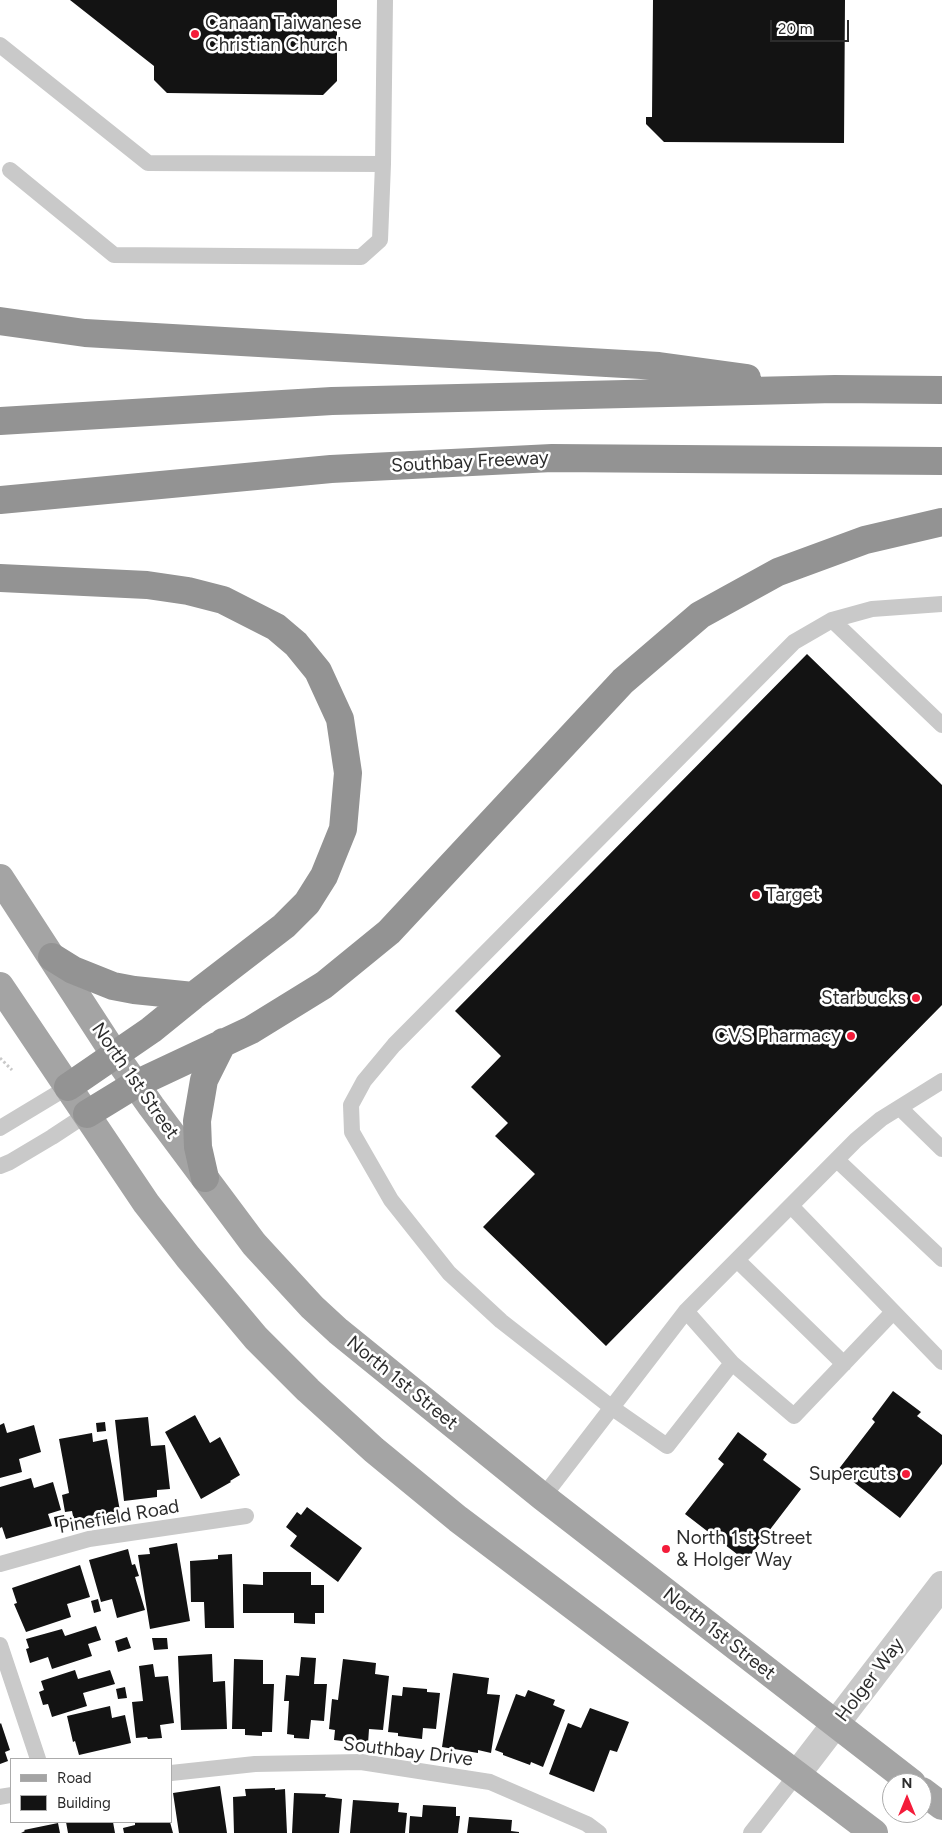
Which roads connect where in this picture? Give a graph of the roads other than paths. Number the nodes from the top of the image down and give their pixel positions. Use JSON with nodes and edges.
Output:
{"nodes":[{"id":1,"x":385,"y":0,"type":"edge"},
{"id":2,"x":0,"y":45,"type":"edge"},
{"id":3,"x":383,"y":164,"type":"junction"},
{"id":4,"x":10,"y":170,"type":"dead end"},
{"id":5,"x":0,"y":321,"type":"edge"},
{"id":6,"x":835,"y":389,"type":"junction"},
{"id":7,"x":942,"y":390,"type":"edge"},
{"id":8,"x":0,"y":422,"type":"edge"},
{"id":9,"x":942,"y":461,"type":"edge"},
{"id":10,"x":0,"y":500,"type":"edge"},
{"id":11,"x":942,"y":522,"type":"edge"},
{"id":12,"x":0,"y":578,"type":"edge"},
{"id":13,"x":940,"y":606,"type":"edge"},
{"id":14,"x":832,"y":620,"type":"junction"},
{"id":15,"x":942,"y":724,"type":"edge"},
{"id":16,"x":0,"y":878,"type":"edge"},
{"id":17,"x":52,"y":957,"type":"junction"},
{"id":18,"x":0,"y":986,"type":"edge"},
{"id":19,"x":193,"y":996,"type":"junction"},
{"id":20,"x":223,"y":1042,"type":"junction"},
{"id":21,"x":115,"y":1055,"type":"junction"},
{"id":22,"x":942,"y":1081,"type":"edge"},
{"id":23,"x":136,"y":1084,"type":"junction"},
{"id":24,"x":68,"y":1087,"type":"junction"},
{"id":25,"x":900,"y":1108,"type":"junction"},
{"id":26,"x":86,"y":1114,"type":"junction"},
{"id":27,"x":0,"y":1128,"type":"edge"},
{"id":28,"x":942,"y":1149,"type":"edge"},
{"id":29,"x":837,"y":1160,"type":"junction"},
{"id":30,"x":0,"y":1166,"type":"edge"},
{"id":31,"x":205,"y":1178,"type":"junction"},
{"id":32,"x":791,"y":1206,"type":"junction"},
{"id":33,"x":942,"y":1259,"type":"edge"},
{"id":34,"x":737,"y":1260,"type":"junction"},
{"id":35,"x":686,"y":1311,"type":"junction"},
{"id":36,"x":893,"y":1312,"type":"junction"},
{"id":37,"x":732,"y":1362,"type":"junction"},
{"id":38,"x":942,"y":1362,"type":"edge"},
{"id":39,"x":844,"y":1364,"type":"junction"},
{"id":40,"x":611,"y":1407,"type":"junction"},
{"id":41,"x":543,"y":1497,"type":"junction"},
{"id":42,"x":246,"y":1516,"type":"dead end"},
{"id":43,"x":0,"y":1564,"type":"edge"},
{"id":44,"x":942,"y":1585,"type":"edge"},
{"id":45,"x":0,"y":1645,"type":"edge"},
{"id":46,"x":835,"y":1725,"type":"junction"},
{"id":47,"x":38,"y":1758,"type":"edge"},
{"id":48,"x":172,"y":1773,"type":"edge"},
{"id":49,"x":899,"y":1773,"type":"edge"},
{"id":50,"x":797,"y":1774,"type":"junction"},
{"id":51,"x":932,"y":1798,"type":"edge"},
{"id":52,"x":942,"y":1806,"type":"edge"},
{"id":53,"x":599,"y":1833,"type":"edge"},
{"id":54,"x":751,"y":1833,"type":"edge"},
{"id":55,"x":874,"y":1833,"type":"edge"}],
"edges":[{"from":1,"to":3,"type":"lane"},
{"from":2,"to":3,"type":"lane"},
{"from":3,"to":4,"type":"lane"},
{"from":5,"to":6,"type":"highway"},
{"from":6,"to":7,"type":"highway"},
{"from":6,"to":8,"type":"highway"},
{"from":9,"to":10,"type":"highway","name":"Southbay Freeway"},
{"from":11,"to":20,"type":"highway"},
{"from":12,"to":19,"type":"highway"},
{"from":13,"to":14,"type":"lane"},
{"from":14,"to":15,"type":"lane"},
{"from":14,"to":40,"type":"lane"},
{"from":16,"to":17,"type":"main road","name":"North 1st Street"},
{"from":17,"to":19,"type":"highway"},
{"from":17,"to":21,"type":"main road","name":"North 1st Street"},
{"from":18,"to":24,"type":"main road"},
{"from":19,"to":21,"type":"highway"},
{"from":20,"to":23,"type":"highway"},
{"from":20,"to":31,"type":"highway"},
{"from":21,"to":23,"type":"main road","name":"North 1st Street"},
{"from":21,"to":24,"type":"highway"},
{"from":22,"to":25,"type":"lane"},
{"from":23,"to":26,"type":"highway"},
{"from":23,"to":31,"type":"main road","name":"North 1st Street"},
{"from":24,"to":26,"type":"main road"},
{"from":24,"to":27,"type":"lane"},
{"from":25,"to":28,"type":"lane"},
{"from":25,"to":29,"type":"lane"},
{"from":26,"to":30,"type":"lane"},
{"from":26,"to":50,"type":"main road"},
{"from":29,"to":32,"type":"lane"},
{"from":29,"to":33,"type":"lane"},
{"from":31,"to":41,"type":"main road","name":"North 1st Street"},
{"from":32,"to":34,"type":"lane"},
{"from":32,"to":36,"type":"lane"},
{"from":34,"to":35,"type":"lane"},
{"from":34,"to":39,"type":"lane"},
{"from":35,"to":37,"type":"lane"},
{"from":35,"to":40,"type":"lane"},
{"from":36,"to":38,"type":"lane"},
{"from":36,"to":39,"type":"lane"},
{"from":37,"to":39,"type":"lane"},
{"from":37,"to":40,"type":"lane"},
{"from":40,"to":41,"type":"lane"},
{"from":41,"to":46,"type":"main road","name":"North 1st Street"},
{"from":42,"to":43,"type":"lane","name":"Pinefield Road"},
{"from":44,"to":46,"type":"street","name":"Holger Way"},
{"from":45,"to":47,"type":"lane"},
{"from":46,"to":49,"type":"main road","name":"North 1st Street"},
{"from":46,"to":50,"type":"street","name":"Holger Way"},
{"from":48,"to":53,"type":"lane","name":"Southbay Drive"},
{"from":50,"to":54,"type":"lane"},
{"from":50,"to":55,"type":"main road"},
{"from":51,"to":52,"type":"main road"}]}
